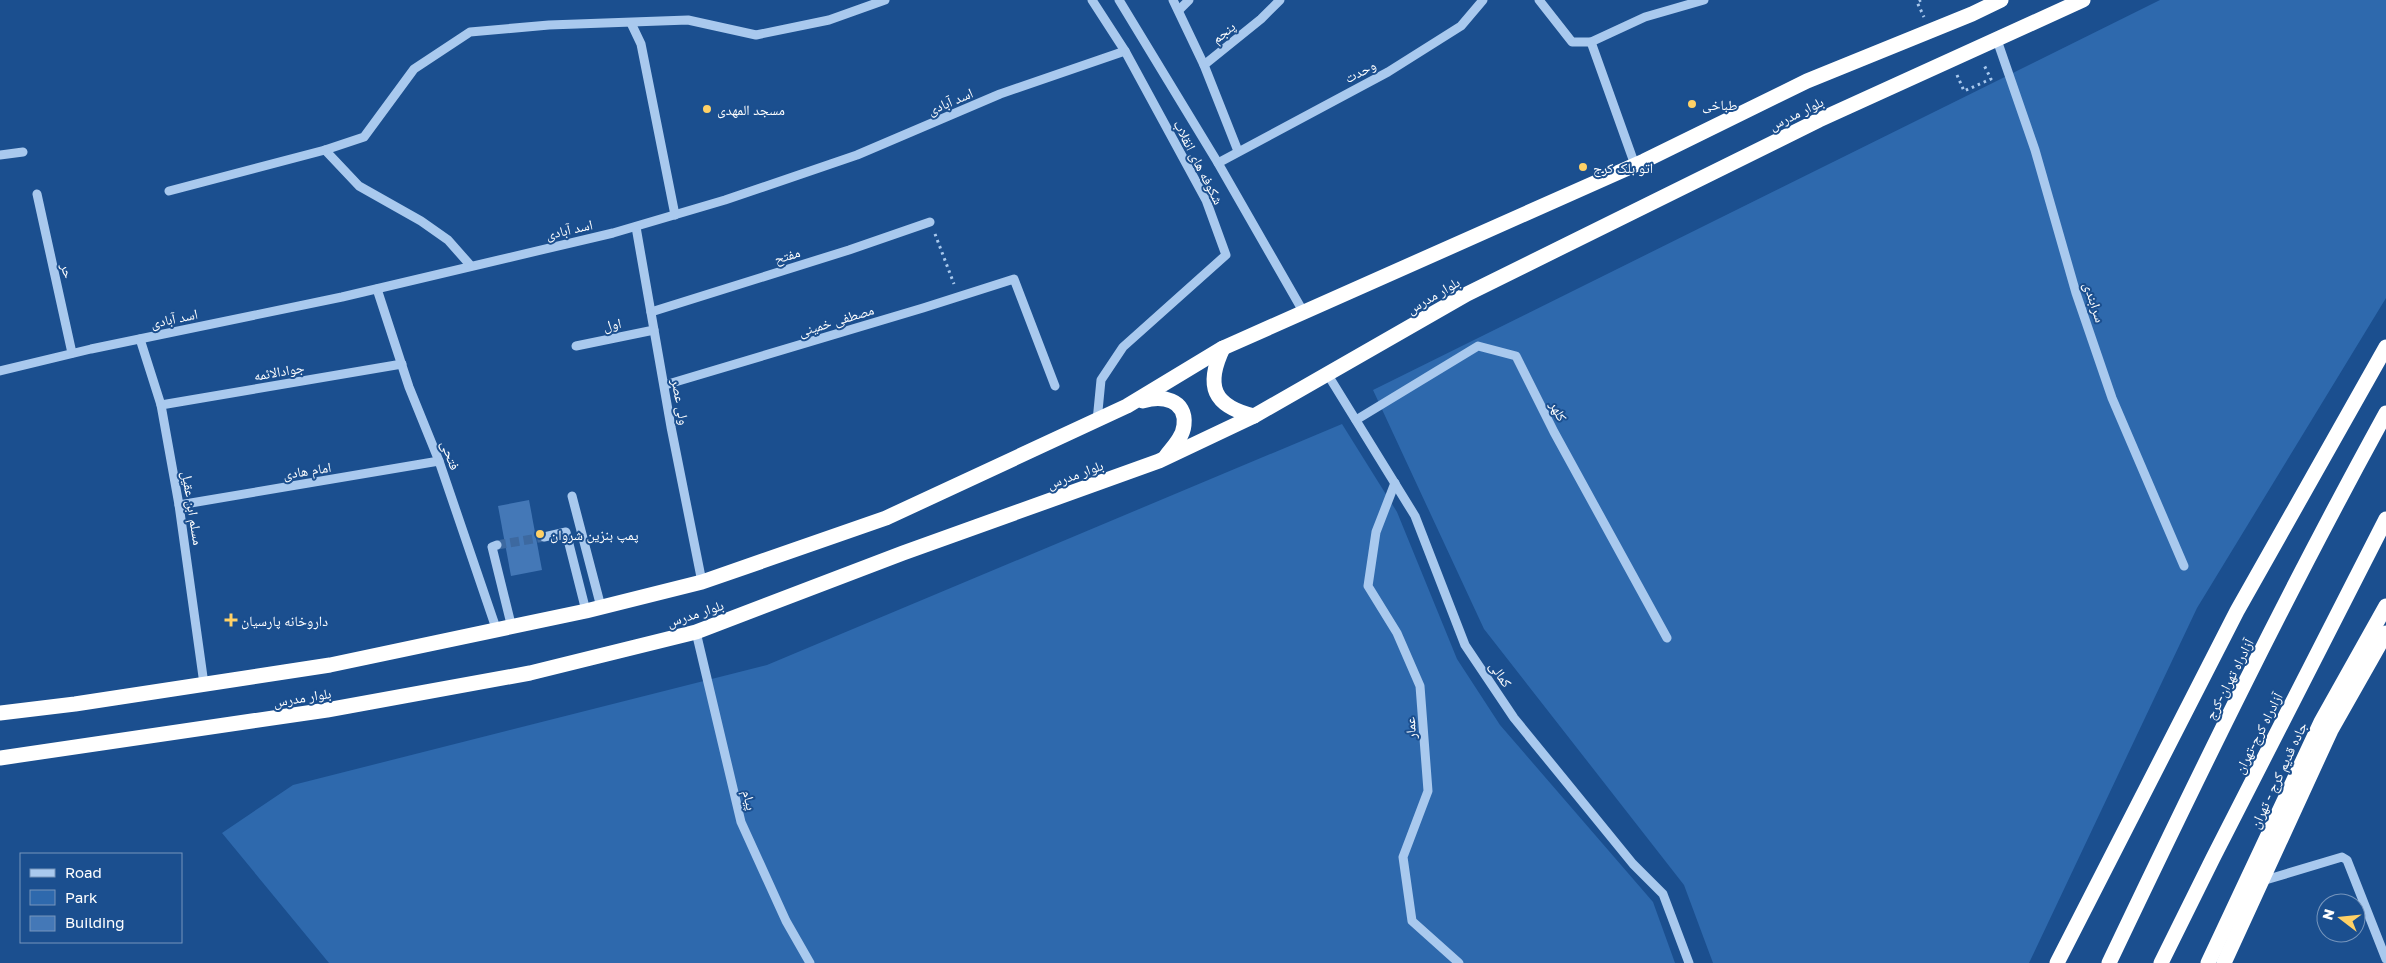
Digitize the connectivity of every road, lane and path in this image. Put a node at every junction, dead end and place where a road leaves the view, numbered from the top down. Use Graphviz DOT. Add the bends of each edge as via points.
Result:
graph roads {
  1 [pos="885,0"];
  2 [pos="1092,0"];
  3 [pos="1119,0"];
  4 [pos="1173,0"];
  5 [pos="1189,0"];
  6 [pos="1280,0"];
  7 [pos="1483,0"];
  8 [pos="1539,0"];
  9 [pos="1704,0"];
  10 [pos="1921,0"];
  11 [pos="1995,0"];
  12 [pos="2001,0"];
  13 [pos="2083,0"];
  14 [pos="1917,2"];
  15 [pos="1179,10"];
  16 [pos="1972,14"];
  17 [pos="631,23"];
  18 [pos="1997,40"];
  19 [pos="1591,42"];
  20 [pos="1125,51"];
  21 [pos="1204,65"];
  22 [pos="1991,79"];
  23 [pos="1964,91"];
  24 [pos="325,150"];
  25 [pos="1238,151"];
  26 [pos="23,152"];
  27 [pos="0,155"];
  28 [pos="1218,163"];
  29 [pos="1636,165"];
  30 [pos="169,191"];
  31 [pos="37,194"];
  32 [pos="675,215"];
  33 [pos="930,222"];
  34 [pos="636,226"];
  35 [pos="471,266"];
  36 [pos="377,289"];
  37 [pos="959,296"];
  38 [pos="651,312"];
  39 [pos="1304,313"];
  40 [pos="654,330"];
  41 [pos="140,339"];
  42 [pos="576,346"];
  43 [pos="2386,347"];
  44 [pos="1224,348"];
  45 [pos="72,353"];
  46 [pos="402,364"];
  47 [pos="0,371"];
  48 [pos="1328,375"];
  49 [pos="665,385"];
  50 [pos="1055,386"];
  51 [pos="161,405"];
  52 [pos="1127,406"];
  53 [pos="2386,413"];
  54 [pos="1254,416"];
  55 [pos="1356,420"];
  56 [pos="1097,421"];
  57 [pos="1164,459"];
  58 [pos="439,462"];
  59 [pos="1395,483"];
  60 [pos="572,496"];
  61 [pos="179,505"];
  62 [pos="2386,519"];
  63 [pos="544,537"];
  64 [pos="497,546"];
  65 [pos="2184,566"];
  66 [pos="702,582"];
  67 [pos="2386,606"];
  68 [pos="601,607"];
  69 [pos="586,612"];
  70 [pos="512,628"];
  71 [pos="497,631"];
  72 [pos="696,632"];
  73 [pos="2386,633"];
  74 [pos="1667,638"];
  75 [pos="204,684"];
  76 [pos="0,713"];
  77 [pos="0,758"];
  78 [pos="2261,881"];
  79 [pos="2386,959"];
  80 [pos="810,963"];
  81 [pos="1459,963"];
  82 [pos="1689,963"];
  83 [pos="2057,963"];
  84 [pos="2108,963"];
  85 [pos="2161,963"];
  86 [pos="2208,963"];
  87 [pos="2224,963"];
  1 -- 17 [label="street" via="829,20 756,35 688,20"];
  2 -- 20 [label="street, شکوفه های انقلاب"];
  3 -- 28 [label="street, شکوفه های انقلاب"];
  4 -- 15 [label="street"];
  5 -- 15 [label="street"];
  6 -- 21 [label="street, پنجم"];
  7 -- 25 [label="street, وحدت" via="1461,26 1388,72"];
  8 -- 19 [label="street" via="1572,42"];
  9 -- 19 [label="street" via="1645,18"];
  10 -- 14 [label="path"];
  11 -- 16 [label="highway"];
  12 -- 16 [label="highway"];
  13 -- 18 [label="highway, بلوار مدرس"];
  15 -- 21 [label="street"];
  16 -- 29 [label="highway, بلوار مدرس" via="1807,82"];
  17 -- 24 [label="street" via="549,25 470,32 414,69 364,137"];
  17 -- 32 [label="street" via="641,44"];
  18 -- 48 [label="highway, بلوار مدرس" via="1819,120 1467,294"];
  18 -- 65 [label="street, سرابندی" via="2035,150 2076,292 2112,398"];
  19 -- 29 [label="street"];
  20 -- 32 [label="street, اسد آبادی" via="1000,94 857,155"];
  20 -- 56 [label="street, شکوفه های انقلاب" via="1206,200 1226,255 1123,347 1101,380"];
  21 -- 25 [label="street"];
  22 -- 23 [label="path"];
  24 -- 30 [label="street"];
  24 -- 35 [label="street" via="359,186 448,240"];
  25 -- 28 [label="street, شکوفه های انقلاب"];
  26 -- 27 [label="street"];
  28 -- 39 [label="street, شکوفه های انقلاب"];
  29 -- 39 [label="highway, بلوار مدرس"];
  31 -- 45 [label="street, حر"];
  32 -- 34 [label="street, اسد آبادی"];
  33 -- 37 [label="path"];
  33 -- 38 [label="street, مفتح"];
  34 -- 35 [label="street, اسد آبادی"];
  34 -- 38 [label="street, ولی عصر"];
  35 -- 36 [label="street, اسد آبادی"];
  36 -- 41 [label="street, اسد آبادی"];
  36 -- 46 [label="street, فتحی"];
  37 -- 49 [label="street, مصطفی خمینی"];
  37 -- 50 [label="street, مصطفی خمینی" via="1014,279"];
  38 -- 40 [label="street, ولی عصر"];
  39 -- 44 [label="highway, بلوار مدرس"];
  40 -- 42 [label="street, اول"];
  40 -- 49 [label="street, ولی عصر"];
  41 -- 45 [label="street, اسد آبادی"];
  41 -- 51 [label="street, مسلم ابن عقیل"];
  43 -- 83 [label="highway" via="2237,611"];
  44 -- 52 [label="highway, بلوار مدرس"];
  44 -- 54 [label="highway" via="1215,365 1214,388 1224,405"];
  45 -- 47 [label="street, اسد آبادی"];
  46 -- 51 [label="street, جوادالائمه"];
  46 -- 58 [label="street, فتحی"];
  48 -- 54 [label="highway, بلوار مدرس"];
  48 -- 55 [label="street, کمالی"];
  49 -- 66 [label="street, ولی عصر"];
  51 -- 61 [label="street, مسلم ابن عقیل"];
  52 -- 56 [label="highway, بلوار مدرس"];
  52 -- 57 [label="highway" via="1156,397 1169,398 1181,411 1184,425 1178,441"];
  53 -- 84 [label="highway, آزادراه تهران-کرج" via="2202,769"];
  54 -- 57 [label="highway, بلوار مدرس"];
  55 -- 59 [label="street, کمالی"];
  55 -- 74 [label="street, کلهر" via="1478,346 1516,356"];
  56 -- 66 [label="highway, بلوار مدرس" via="886,518"];
  57 -- 72 [label="highway, بلوار مدرس"];
  58 -- 61 [label="street, امام هادی"];
  58 -- 71 [label="street, فتحی"];
  59 -- 81 [label="street, عمار" via="1376,532 1368,586 1397,633 1420,686 1428,791 1403,857 1412,921"];
  59 -- 82 [label="street, کمالی" via="1415,516 1465,646 1514,718 1633,864 1664,894"];
  60 -- 68 [label="street"];
  61 -- 75 [label="street, مسلم ابن عقیل"];
  62 -- 85 [label="highway, آزادراه کرج-تهران"];
  63 -- 69 [label="street" via="566,532"];
  64 -- 70 [label="street" via="492,546"];
  66 -- 68 [label="highway, بلوار مدرس"];
  67 -- 86 [label="highway, جاده قدیم کرج - تهران" via="2321,722"];
  68 -- 69 [label="highway, بلوار مدرس"];
  69 -- 70 [label="highway, بلوار مدرس"];
  70 -- 71 [label="highway, بلوار مدرس"];
  71 -- 75 [label="highway, بلوار مدرس" via="330,665"];
  72 -- 77 [label="highway, بلوار مدرس" via="520,675 327,710"];
  72 -- 80 [label="street, پیام" via="741,822 786,921"];
  73 -- 78 [label="highway, جاده قدیم کرج - تهران" via="2331,730"];
  75 -- 76 [label="highway, بلوار مدرس"];
  78 -- 79 [label="street" via="2342,857 2347,860"];
  78 -- 87 [label="highway, جاده قدیم کرج - تهران"];
}
